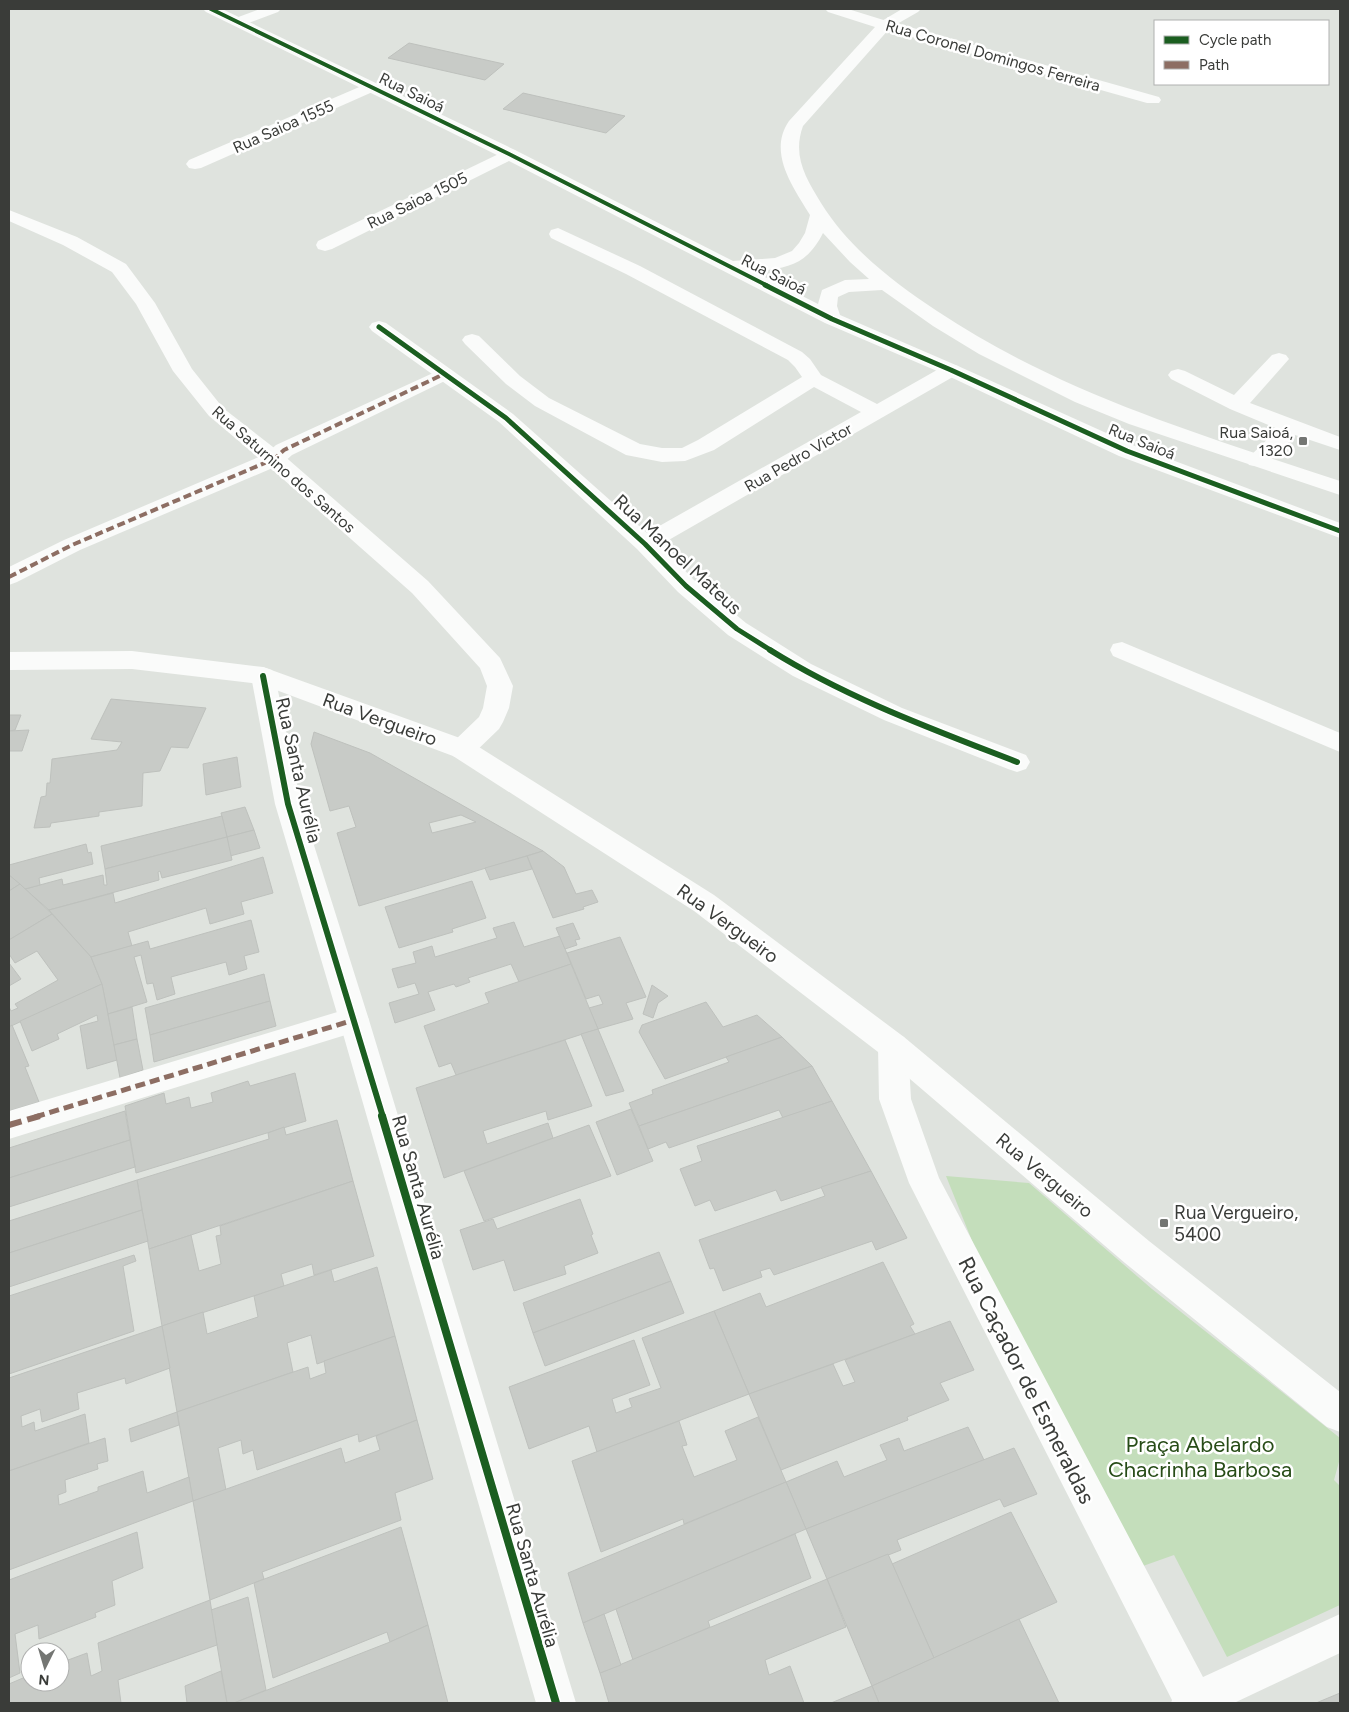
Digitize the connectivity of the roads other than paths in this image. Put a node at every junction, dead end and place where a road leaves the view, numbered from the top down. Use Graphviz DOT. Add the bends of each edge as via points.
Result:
graph roads {
  1 [pos="210,9"];
  2 [pos="273,9"];
  3 [pos="833,9"];
  4 [pos="913,9"];
  5 [pos="238,22"];
  6 [pos="886,25"];
  7 [pos="371,87"];
  8 [pos="1153,100"];
  9 [pos="510,154"];
  10 [pos="195,164"];
  11 [pos="9,215"];
  12 [pos="820,215"];
  13 [pos="558,234"];
  14 [pos="325,245"];
  15 [pos="730,267"];
  16 [pos="884,284"];
  17 [pos="832,319"];
  18 [pos="379,327"];
  19 [pos="472,340"];
  20 [pos="1279,359"];
  21 [pos="951,370"];
  22 [pos="444,374"];
  23 [pos="1178,375"];
  24 [pos="813,378"];
  25 [pos="1237,405"];
  26 [pos="877,412"];
  27 [pos="1292,427"];
  28 [pos="1340,444"];
  29 [pos="274,459"];
  30 [pos="1257,460"];
  31 [pos="1340,488"];
  32 [pos="1340,531"];
  33 [pos="645,544"];
  34 [pos="9,577"];
  35 [pos="1122,650"];
  36 [pos="9,661"];
  37 [pos="263,676"];
  38 [pos="1340,743"];
  39 [pos="462,749"];
  40 [pos="1017,762"];
  41 [pos="354,1020"];
  42 [pos="893,1046"];
  43 [pos="9,1126"];
  44 [pos="1340,1414"];
  45 [pos="1340,1633"];
  46 [pos="556,1703"];
  47 [pos="1193,1703"];
  1 -- 5 [label="street, Rua Saioá"];
  2 -- 5 [label="street"];
  3 -- 6 [label="street, Rua Coronel Domingos Ferreira"];
  4 -- 6 [label="street"];
  5 -- 7 [label="street, Rua Saioá"];
  6 -- 8 [label="street, Rua Coronel Domingos Ferreira"];
  6 -- 12 [label="street" via="790,135 790,164"];
  7 -- 9 [label="street, Rua Saioá"];
  7 -- 10 [label="street, Rua Saioa 1555"];
  9 -- 14 [label="street, Rua Saioa 1505"];
  9 -- 15 [label="street, Rua Saioá"];
  11 -- 29 [label="street, Rua Saturnino dos Santos" via="70,241 119,268 144,303 182,371 216,412"];
  12 -- 15 [label="street" via="816,233 807,248 790,260"];
  12 -- 16 [label="street" via="856,258"];
  13 -- 24 [label="street" via="795,356"];
  15 -- 17 [label="street, Rua Saioá"];
  16 -- 17 [label="street" via="845,286 829,294 827,306"];
  16 -- 30 [label="street" via="955,333 1022,370 1109,409"];
  17 -- 21 [label="street, Rua Saioá"];
  18 -- 22 [label="street, Rua Manoel Mateus"];
  19 -- 24 [label="street" via="513,380 542,402 634,450 662,455 685,454 706,445"];
  20 -- 25 [label="street"];
  21 -- 26 [label="street, Rua Pedro Victor"];
  21 -- 32 [label="street, Rua Saioá" via="1127,451"];
  22 -- 29 [label="street" via="284,450"];
  22 -- 33 [label="street, Rua Manoel Mateus" via="506,418"];
  23 -- 25 [label="street"];
  24 -- 26 [label="street"];
  25 -- 27 [label="street"];
  26 -- 33 [label="street, Rua Pedro Victor"];
  27 -- 28 [label="street"];
  27 -- 30 [label="street"];
  29 -- 34 [label="street" via="72,546"];
  29 -- 39 [label="street, Rua Saturnino dos Santos" via="420,587 491,664 500,686 496,708 490,722"];
  30 -- 31 [label="street"];
  33 -- 40 [label="street, Rua Manoel Mateus" via="686,586 737,628 802,670 893,714"];
  35 -- 38 [label="street"];
  36 -- 37 [label="street, Rua Vergueiro" via="132,660"];
  37 -- 39 [label="street, Rua Vergueiro"];
  37 -- 41 [label="street, Rua Santa Aurélia" via="288,804"];
  39 -- 42 [label="street, Rua Vergueiro" via="704,903"];
  41 -- 43 [label="street"];
  41 -- 46 [label="street, Rua Santa Aurélia"];
  42 -- 44 [label="street, Rua Vergueiro" via="1137,1252"];
  42 -- 47 [label="street, Rua Caçador de Esmeraldas" via="895,1100 925,1183"];
  45 -- 47 [label="street"];
}
